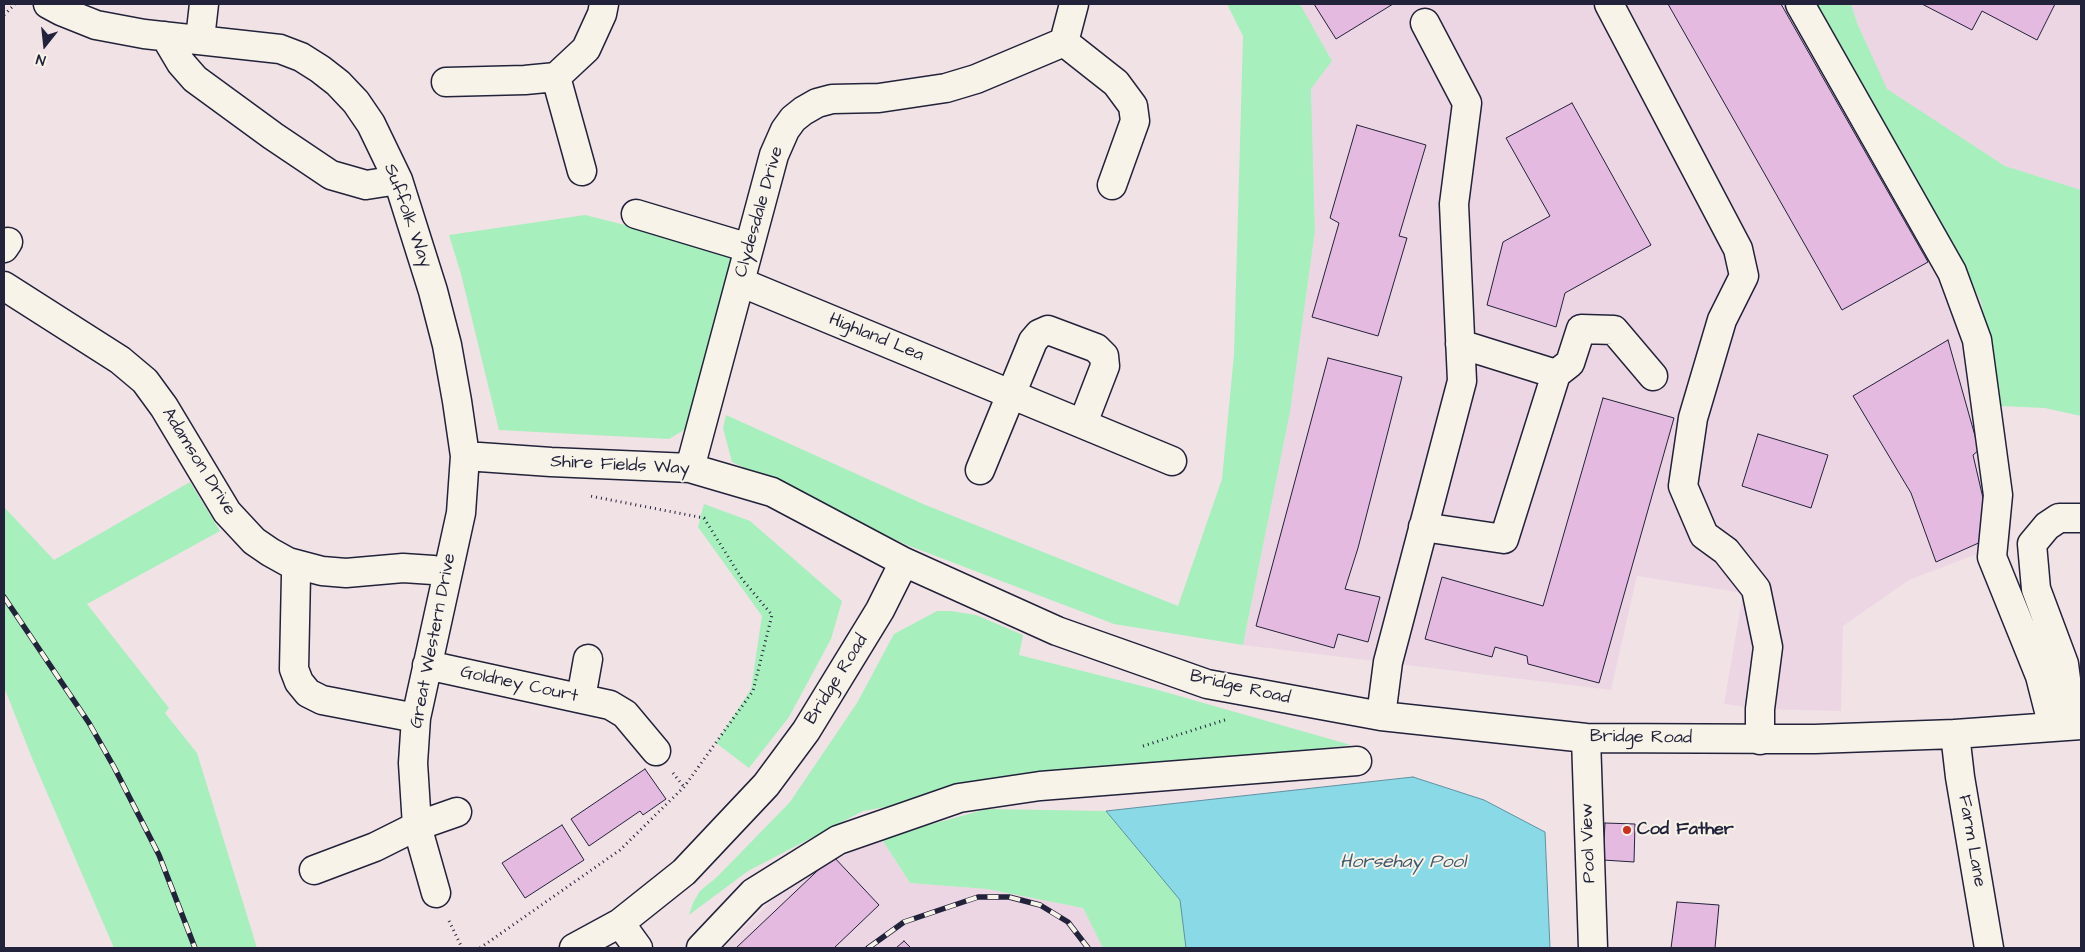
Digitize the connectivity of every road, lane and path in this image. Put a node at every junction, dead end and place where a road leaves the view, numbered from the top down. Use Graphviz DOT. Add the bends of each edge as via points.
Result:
graph roads {
  1 [pos="15,4"];
  2 [pos="48,4"];
  3 [pos="204,4"];
  4 [pos="604,4"];
  5 [pos="1074,4"];
  6 [pos="1609,4"];
  7 [pos="1800,4"];
  8 [pos="4,15"];
  9 [pos="1425,22"];
  10 [pos="165,36"];
  11 [pos="200,39"];
  12 [pos="1064,42"];
  13 [pos="556,77"];
  14 [pos="446,82"];
  15 [pos="582,171"];
  16 [pos="398,180"];
  17 [pos="1112,185"];
  18 [pos="636,214"];
  19 [pos="749,248"];
  20 [pos="740,282"];
  21 [pos="4,286"];
  22 [pos="1460,344"];
  23 [pos="1556,374"];
  24 [pos="1653,376"];
  25 [pos="1012,394"];
  26 [pos="1083,423"];
  27 [pos="465,456"];
  28 [pos="1172,461"];
  29 [pos="690,468"];
  30 [pos="980,470"];
  31 [pos="580,494"];
  32 [pos="2081,518"];
  33 [pos="1423,528"];
  34 [pos="904,562"];
  35 [pos="298,565"];
  36 [pos="446,574"];
  37 [pos="588,659"];
  38 [pos="427,665"];
  39 [pos="1258,693"];
  40 [pos="581,698"];
  41 [pos="1381,716"];
  42 [pos="416,718"];
  43 [pos="2069,726"];
  44 [pos="1955,734"];
  45 [pos="1586,738"];
  46 [pos="1760,740"];
  47 [pos="1134,748"];
  48 [pos="656,751"];
  49 [pos="1357,762"];
  50 [pos="457,812"];
  51 [pos="417,826"];
  52 [pos="314,870"];
  53 [pos="436,893"];
  54 [pos="620,923"];
  55 [pos="480,948"];
  56 [pos="574,948"];
  57 [pos="638,948"];
  58 [pos="701,948"];
  59 [pos="1592,948"];
  60 [pos="1989,948"];
  1 -- 8 [label="path"];
  2 -- 10 [label="street, Suffolk Way" via="96,25"];
  3 -- 11 [label="street"];
  4 -- 13 [label="street" via="586,49"];
  5 -- 12 [label="street"];
  6 -- 46 [label="street" via="1738,249 1744,276 1722,320 1693,418 1683,486 1704,535 1726,551 1756,589 1768,647 1760,709"];
  7 -- 43 [label="street" via="1952,272 1977,340 1998,495 1992,557 2040,676"];
  9 -- 22 [label="street" via="1467,103 1454,204"];
  10 -- 11 [label="street, Suffolk Way"];
  10 -- 16 [label="street" via="181,63 195,78 331,175 366,185"];
  11 -- 16 [label="street, Suffolk Way" via="280,49 320,69 356,102 371,124"];
  12 -- 17 [label="street" via="1116,83 1133,106 1135,121"];
  12 -- 19 [label="street, Clydesdale Drive" via="976,79 946,88 879,98 832,99 803,110 779,141"];
  13 -- 14 [label="street"];
  13 -- 15 [label="street"];
  16 -- 27 [label="street, Suffolk Way" via="447,345"];
  18 -- 19 [label="street"];
  19 -- 20 [label="street, Clydesdale Drive"];
  20 -- 25 [label="street, Highland Lea"];
  20 -- 29 [label="street, Clydesdale Drive"];
  21 -- 35 [label="street, Adamson Drive" via="120,360 145,381 239,527 270,552"];
  22 -- 23 [label="street"];
  22 -- 33 [label="street" via="1462,381"];
  23 -- 24 [label="street" via="1570,363 1581,329 1614,330"];
  23 -- 33 [label="street" via="1504,539"];
  25 -- 26 [label="street, Highland Lea"];
  25 -- 26 [label="street" via="1033,341 1039,334 1048,330 1096,348 1104,356 1105,366"];
  25 -- 30 [label="street"];
  26 -- 28 [label="street, Highland Lea"];
  27 -- 29 [label="street, Shire Fields Way"];
  27 -- 36 [label="street, Great Western Drive" via="460,513"];
  29 -- 34 [label="street, Shire Fields Way" via="772,492"];
  31 -- 55 [label="path" via="704,518 742,579 772,615 753,691 684,787 620,850"];
  32 -- 43 [label="street" via="2059,518 2047,526 2032,544 2036,589 2064,664"];
  33 -- 41 [label="street" via="1388,662"];
  34 -- 39 [label="street, Bridge Road" via="1057,631 1207,684"];
  34 -- 54 [label="street, Bridge Road" via="880,610 806,731 766,785 684,872"];
  35 -- 36 [label="street, Adamson Drive" via="322,572 403,568"];
  35 -- 42 [label="street" via="294,669 299,682 308,693 322,700"];
  36 -- 38 [label="street, Great Western Drive"];
  37 -- 40 [label="street"];
  38 -- 40 [label="street, Goldney Court"];
  38 -- 42 [label="street, Great Western Drive"];
  39 -- 41 [label="street, Bridge Road"];
  39 -- 47 [label="path" via="1227,720"];
  40 -- 48 [label="street, Goldney Court" via="610,705 625,714"];
  41 -- 45 [label="street, Bridge Road"];
  42 -- 51 [label="street, Great Western Drive" via="413,763"];
  43 -- 44 [label="street, Bridge Road"];
  44 -- 46 [label="street, Bridge Road"];
  44 -- 60 [label="street, Farm Lane"];
  45 -- 46 [label="street, Bridge Road"];
  45 -- 59 [label="street, Pool View"];
  49 -- 58 [label="street" via="1040,786 959,798 838,840 753,893"];
  50 -- 51 [label="street"];
  51 -- 52 [label="street"];
  51 -- 53 [label="street, Great Western Drive"];
  54 -- 56 [label="street, Bridge Road"];
  54 -- 57 [label="street"];
}
